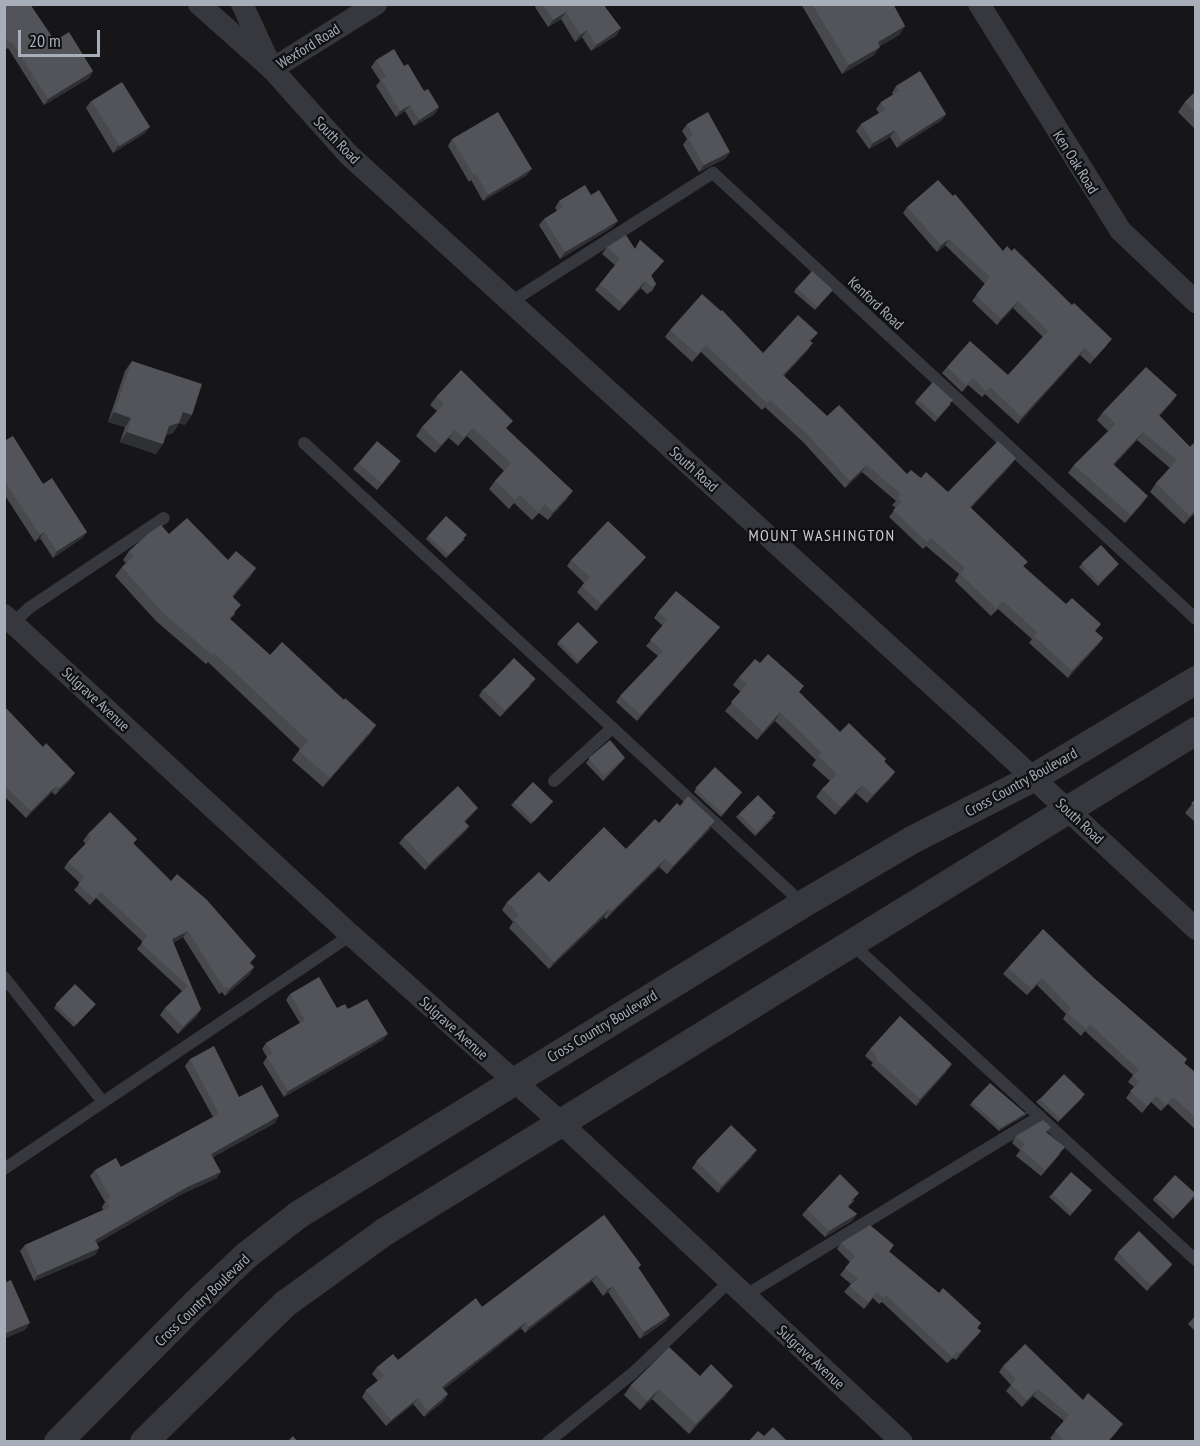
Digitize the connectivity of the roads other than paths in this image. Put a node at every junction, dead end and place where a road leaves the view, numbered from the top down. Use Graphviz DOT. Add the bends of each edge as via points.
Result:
graph roads {
  1 [pos="199,4"];
  2 [pos="242,4"];
  3 [pos="376,4"];
  4 [pos="979,4"];
  5 [pos="272,69"];
  6 [pos="511,302"];
  7 [pos="1196,302"];
  8 [pos="304,443"];
  9 [pos="164,518"];
  10 [pos="9,619"];
  11 [pos="1196,619"];
  12 [pos="1196,680"];
  13 [pos="612,728"];
  14 [pos="1196,731"];
  15 [pos="1033,778"];
  16 [pos="554,781"];
  17 [pos="1067,810"];
  18 [pos="803,904"];
  19 [pos="1196,929"];
  20 [pos="351,935"];
  21 [pos="852,943"];
  22 [pos="4,976"];
  23 [pos="512,1081"];
  24 [pos="103,1102"];
  25 [pos="1040,1116"];
  26 [pos="560,1122"];
  27 [pos="4,1169"];
  28 [pos="1196,1260"];
  29 [pos="738,1288"];
  30 [pos="549,1441"];
  31 [pos="58,1442"];
  32 [pos="144,1442"];
  33 [pos="902,1442"];
  1 -- 5 [label="street, South Road"];
  2 -- 5 [label="street"];
  3 -- 5 [label="street, Wexford Road"];
  4 -- 7 [label="street, Ken Oak Road" via="1120,230"];
  5 -- 6 [label="street, South Road" via="349,155"];
  6 -- 11 [label="lane, Kenford Road" via="713,173"];
  6 -- 15 [label="street, South Road"];
  8 -- 13 [label="lane"];
  9 -- 10 [label="lane"];
  10 -- 20 [label="street, Sulgrave Avenue"];
  12 -- 15 [label="street, Cross Country Boulevard"];
  13 -- 16 [label="lane"];
  13 -- 18 [label="lane"];
  14 -- 17 [label="street"];
  15 -- 17 [label="street, South Road"];
  15 -- 18 [label="street, Cross Country Boulevard" via="912,840"];
  17 -- 19 [label="street, South Road"];
  17 -- 21 [label="street"];
  18 -- 23 [label="street, Cross Country Boulevard"];
  20 -- 23 [label="street, Sulgrave Avenue"];
  20 -- 24 [label="lane"];
  21 -- 25 [label="lane"];
  21 -- 26 [label="street"];
  22 -- 24 [label="lane"];
  23 -- 26 [label="street, Sulgrave Avenue"];
  23 -- 31 [label="street, Cross Country Boulevard" via="298,1215 222,1279"];
  24 -- 27 [label="lane"];
  25 -- 28 [label="lane"];
  25 -- 29 [label="lane"];
  26 -- 29 [label="street, Sulgrave Avenue"];
  26 -- 32 [label="street" via="386,1231 285,1304"];
  29 -- 30 [label="lane"];
  29 -- 33 [label="street, Sulgrave Avenue"];
}
